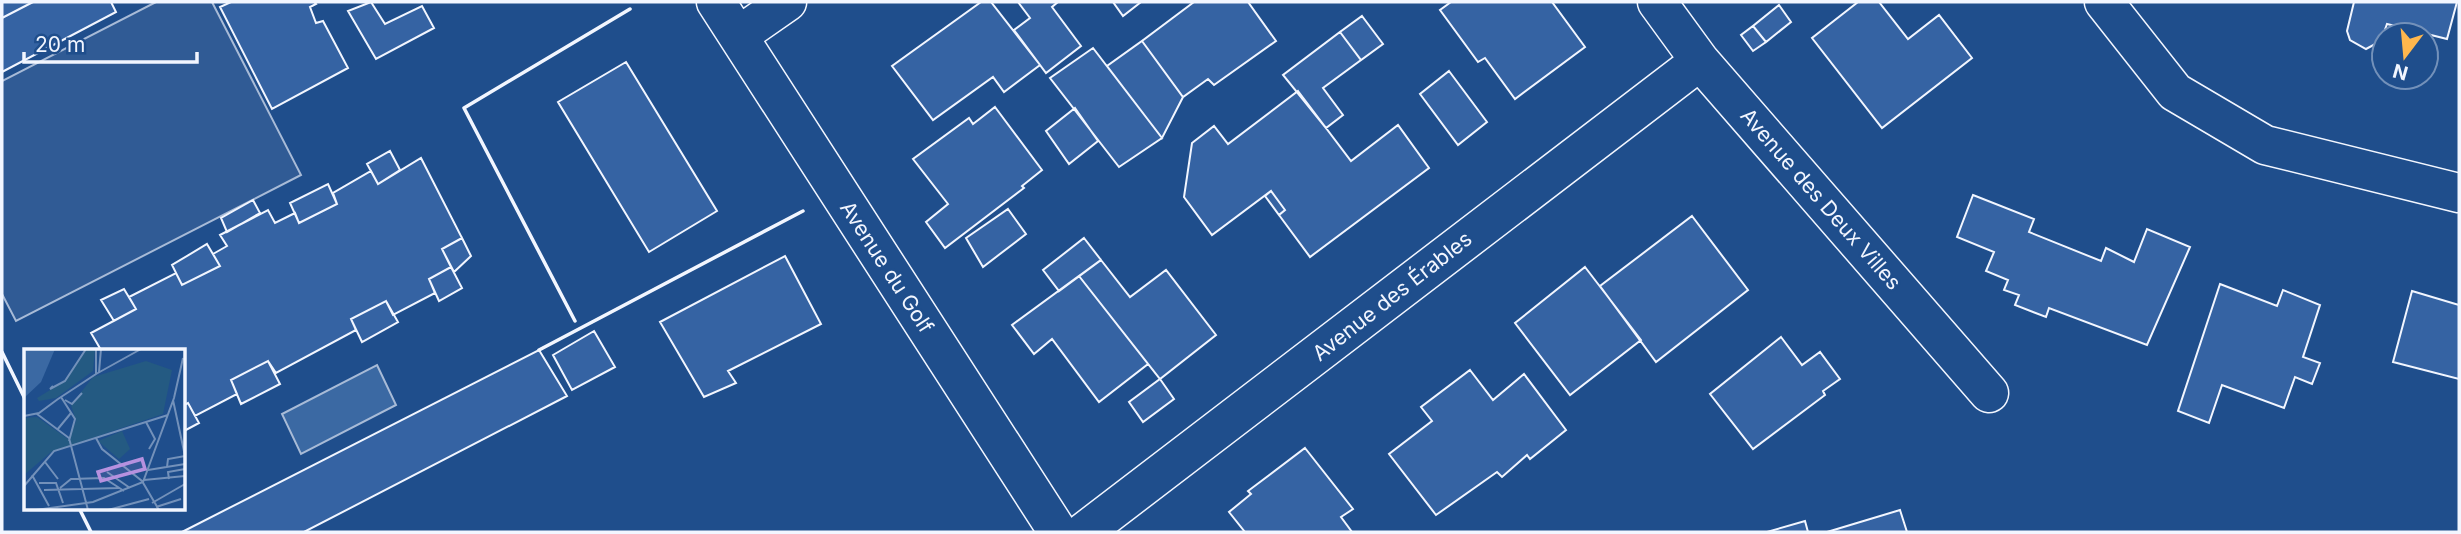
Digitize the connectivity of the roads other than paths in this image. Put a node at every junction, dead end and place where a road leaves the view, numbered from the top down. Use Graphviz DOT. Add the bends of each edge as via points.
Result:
graph roads {
  1 [pos="716,2"];
  2 [pos="786,2"];
  3 [pos="1657,2"];
  4 [pos="2104,2"];
  5 [pos="738,36"];
  6 [pos="1700,61"];
  7 [pos="2459,193"];
  8 [pos="1989,393"];
  9 [pos="1058,532"];
  10 [pos="1084,532"];
  1 -- 5 [label="street, Avenue du Golf"];
  2 -- 5 [label="street"];
  3 -- 6 [label="street, Avenue des Deux Villes"];
  4 -- 7 [label="street" via="2175,92 2265,145"];
  5 -- 9 [label="street, Avenue du Golf"];
  6 -- 8 [label="street, Avenue des Deux Villes"];
  6 -- 10 [label="street, Avenue des Érables"];
}
